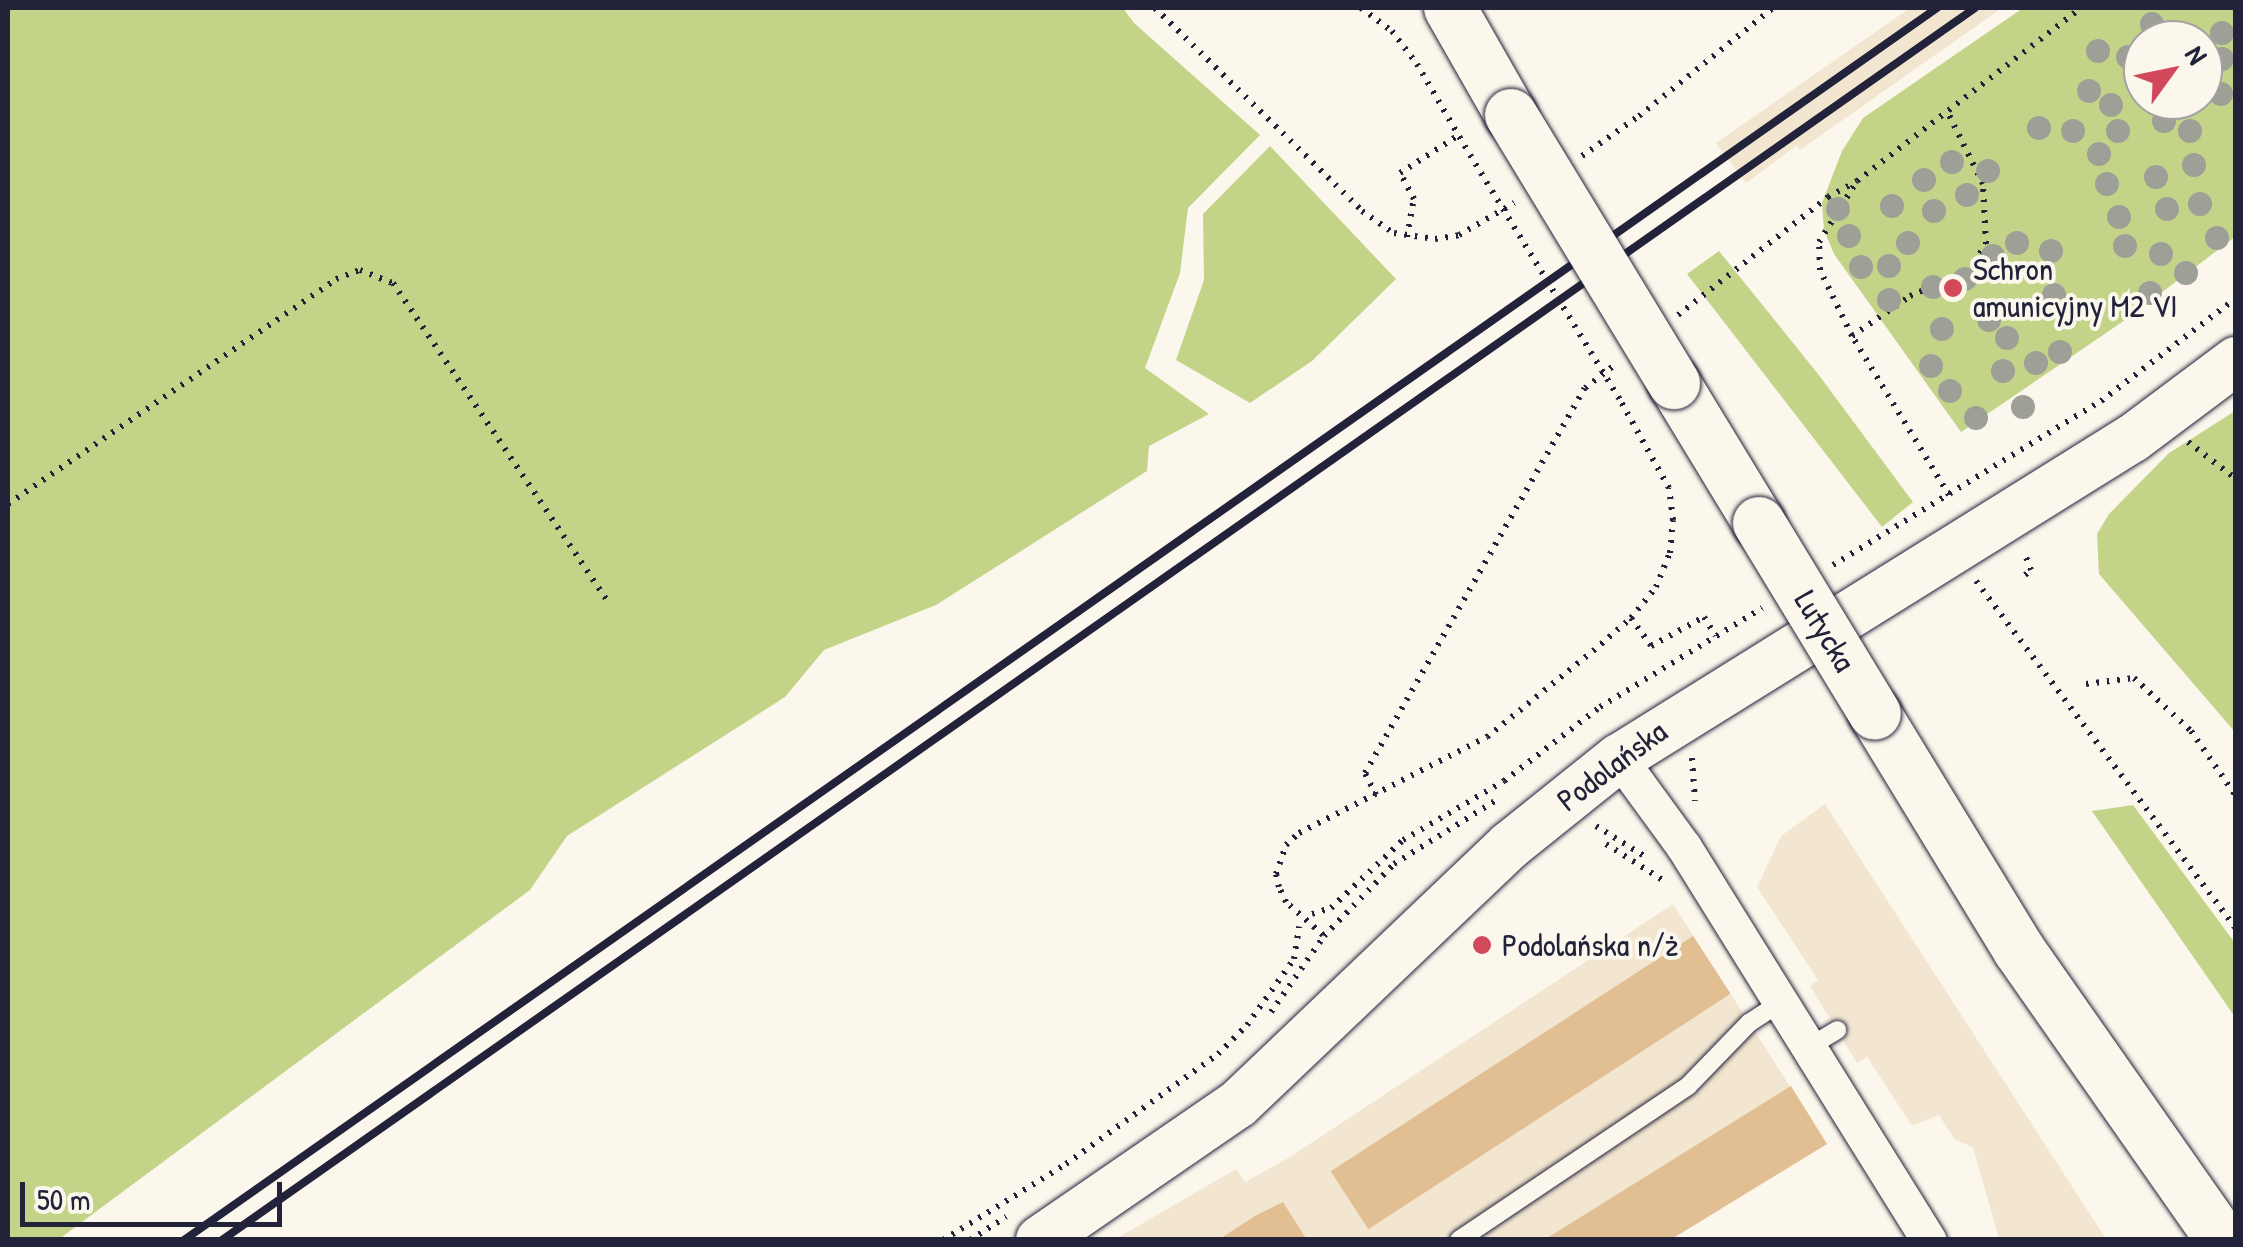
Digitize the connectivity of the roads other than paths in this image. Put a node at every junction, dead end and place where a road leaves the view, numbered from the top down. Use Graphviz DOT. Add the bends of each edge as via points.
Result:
graph roads {
  1 [pos="1450,8"];
  2 [pos="2236,361"];
  3 [pos="1620,758"];
  4 [pos="1781,1002"];
  5 [pos="1040,1240"];
  6 [pos="1459,1240"];
  7 [pos="1930,1240"];
  8 [pos="2222,1240"];
  1 -- 8 [label="main road, Lutycka, bridge" via="2020,950"];
  2 -- 3 [label="street, Podolańska" via="2133,438"];
  3 -- 4 [label="street"];
  3 -- 5 [label="street, Podolańska" via="1510,846 1251,1093"];
  4 -- 6 [label="lane" via="1749,1023 1688,1086"];
  4 -- 7 [label="street" via="1823,1038"];
}
